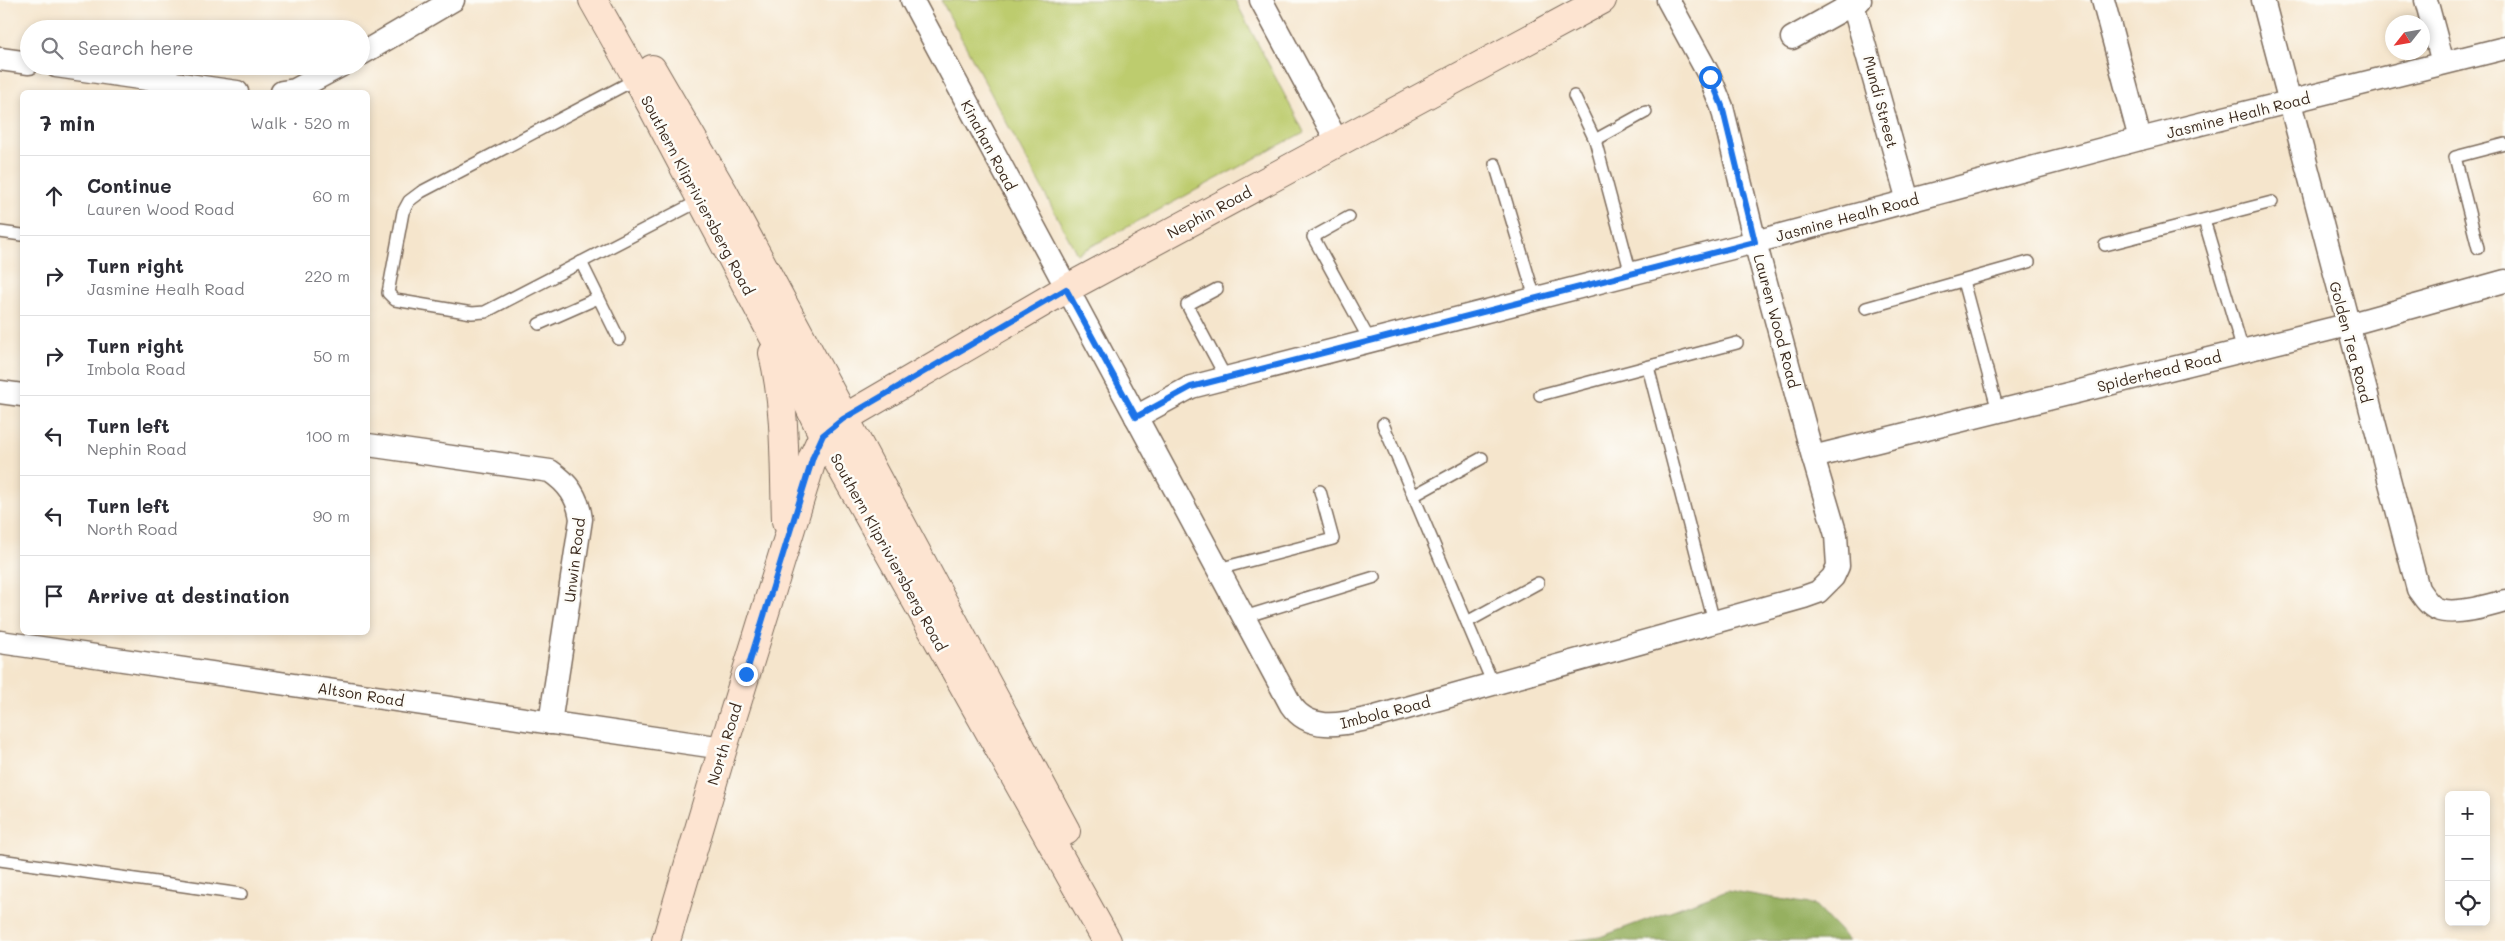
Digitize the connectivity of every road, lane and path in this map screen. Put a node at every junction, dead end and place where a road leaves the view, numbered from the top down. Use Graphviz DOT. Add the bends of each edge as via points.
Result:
graph roads {
  1 [pos="453,0"];
  2 [pos="593,0"];
  3 [pos="615,0"];
  4 [pos="912,0"];
  5 [pos="1261,0"];
  6 [pos="1602,0"];
  7 [pos="1668,0"];
  8 [pos="2104,0"];
  9 [pos="2263,0"];
  10 [pos="2426,0"];
  11 [pos="1857,2"];
  12 [pos="1792,38"];
  13 [pos="2505,48"];
  14 [pos="370,49"];
  15 [pos="0,59"];
  16 [pos="20,62"];
  17 [pos="2443,63"];
  18 [pos="645,74"];
  19 [pos="119,75"];
  20 [pos="323,75"];
  21 [pos="223,90"];
  22 [pos="295,90"];
  23 [pos="1574,96"];
  24 [pos="2288,102"];
  25 [pos="1646,112"];
  26 [pos="2140,139"];
  27 [pos="1595,140"];
  28 [pos="1338,143"];
  29 [pos="2505,144"];
  30 [pos="1495,164"];
  31 [pos="701,200"];
  32 [pos="1908,201"];
  33 [pos="2272,202"];
  34 [pos="1349,217"];
  35 [pos="2204,220"];
  36 [pos="0,232"];
  37 [pos="20,235"];
  38 [pos="1755,242"];
  39 [pos="2105,245"];
  40 [pos="2478,248"];
  41 [pos="580,262"];
  42 [pos="2029,262"];
  43 [pos="1631,274"];
  44 [pos="1963,280"];
  45 [pos="2505,281"];
  46 [pos="1066,289"];
  47 [pos="1217,289"];
  48 [pos="598,298"];
  49 [pos="1535,298"];
  50 [pos="1866,308"];
  51 [pos="761,314"];
  52 [pos="540,324"];
  53 [pos="2346,325"];
  54 [pos="619,339"];
  55 [pos="1370,341"];
  56 [pos="1737,343"];
  57 [pos="2243,351"];
  58 [pos="1648,367"];
  59 [pos="1226,378"];
  60 [pos="0,392"];
  61 [pos="20,395"];
  62 [pos="1540,395"];
  63 [pos="1998,411"];
  64 [pos="1136,417"];
  65 [pos="1383,424"];
  66 [pos="833,427"];
  67 [pos="370,445"];
  68 [pos="1813,457"];
  69 [pos="1482,458"];
  70 [pos="1320,491"];
  71 [pos="1413,496"];
  72 [pos="1836,534"];
  73 [pos="787,538"];
  74 [pos="1218,569"];
  75 [pos="1375,577"];
  76 [pos="1538,583"];
  77 [pos="2505,601"];
  78 [pos="1244,617"];
  79 [pos="1467,622"];
  80 [pos="1714,622"];
  81 [pos="0,642"];
  82 [pos="1493,684"];
  83 [pos="987,707"];
  84 [pos="550,723"];
  85 [pos="723,748"];
  86 [pos="0,860"];
  87 [pos="241,894"];
  88 [pos="666,941"];
  89 [pos="1107,941"];
  90 [pos="1126,941"];
  1 -- 14 [label="street"];
  2 -- 18 [label="main road, Southern Klipriviersberg Road"];
  3 -- 18 [label="main road, Southern Klipriviersberg Road"];
  4 -- 46 [label="street, Kinahan Road"];
  5 -- 28 [label="street"];
  6 -- 28 [label="main road, Nephin Road"];
  7 -- 38 [label="street, Lauren Wood Road" via="1717,91"];
  8 -- 26 [label="street"];
  9 -- 24 [label="street, Golden Tea Road"];
  10 -- 17 [label="street"];
  11 -- 12 [label="street"];
  11 -- 32 [label="street, Mundi Street"];
  13 -- 17 [label="street, Jasmine Healh Road"];
  15 -- 16 [label="street"];
  17 -- 24 [label="street, Jasmine Healh Road"];
  18 -- 31 [label="main road, Southern Klipriviersberg Road"];
  18 -- 41 [label="lane" via="409,201 403,212 388,293 395,300 472,313 485,312"];
  18 -- 66 [label="main road, Southern Klipriviersberg Road" via="724,193"];
  19 -- 21 [label="street"];
  20 -- 22 [label="street"];
  23 -- 27 [label="lane"];
  24 -- 26 [label="street, Jasmine Healh Road"];
  24 -- 53 [label="street, Golden Tea Road"];
  25 -- 27 [label="lane"];
  26 -- 32 [label="street, Jasmine Healh Road"];
  27 -- 43 [label="lane"];
  28 -- 46 [label="main road, Nephin Road"];
  29 -- 40 [label="lane" via="2455,157"];
  30 -- 49 [label="lane"];
  31 -- 41 [label="lane"];
  31 -- 51 [label="main road, Southern Klipriviersberg Road"];
  32 -- 38 [label="street, Jasmine Healh Road"];
  33 -- 35 [label="lane"];
  34 -- 55 [label="lane" via="1314,236"];
  35 -- 39 [label="lane"];
  35 -- 57 [label="lane"];
  36 -- 37 [label="lane"];
  38 -- 43 [label="street, Jasmine Healh Road"];
  38 -- 68 [label="street, Lauren Wood Road"];
  41 -- 48 [label="lane"];
  42 -- 44 [label="lane"];
  43 -- 49 [label="street, Jasmine Healh Road"];
  44 -- 50 [label="lane"];
  44 -- 63 [label="lane"];
  45 -- 53 [label="street, Spiderhead Road"];
  46 -- 64 [label="street, Imbola Road"];
  46 -- 66 [label="main road, Nephin Road"];
  47 -- 59 [label="lane" via="1187,305"];
  48 -- 52 [label="lane"];
  48 -- 54 [label="lane"];
  49 -- 55 [label="street, Jasmine Healh Road"];
  51 -- 66 [label="main road, Southern Klipriviersberg Road" via="799,385"];
  51 -- 73 [label="main road" via="770,340 782,402"];
  53 -- 57 [label="street, Spiderhead Road"];
  53 -- 77 [label="street, Golden Tea Road" via="2418,589 2438,610 2476,609"];
  55 -- 59 [label="street, Jasmine Healh Road"];
  56 -- 58 [label="lane"];
  57 -- 63 [label="street, Spiderhead Road"];
  58 -- 62 [label="lane"];
  58 -- 80 [label="lane"];
  59 -- 64 [label="street, Jasmine Healh Road" via="1191,387"];
  60 -- 61 [label="street"];
  63 -- 68 [label="street, Spiderhead Road"];
  64 -- 74 [label="street, Imbola Road"];
  65 -- 71 [label="lane"];
  66 -- 73 [label="main road, North Road" via="813,457"];
  66 -- 83 [label="main road, Southern Klipriviersberg Road"];
  67 -- 84 [label="street, Unwin Road" via="550,471 572,491 582,519"];
  68 -- 72 [label="street, Lauren Wood Road"];
  69 -- 71 [label="lane"];
  70 -- 74 [label="lane" via="1333,539"];
  71 -- 79 [label="lane"];
  72 -- 80 [label="street, Imbola Road" via="1838,566 1833,577 1818,592"];
  73 -- 85 [label="main road, North Road"];
  74 -- 78 [label="street, Imbola Road"];
  75 -- 78 [label="lane"];
  76 -- 79 [label="lane"];
  78 -- 82 [label="street, Imbola Road" via="1291,705 1313,722 1336,726"];
  79 -- 82 [label="lane"];
  80 -- 82 [label="street, Imbola Road"];
  81 -- 84 [label="street, Altson Road"];
  83 -- 89 [label="main road, Southern Klipriviersberg Road"];
  83 -- 90 [label="main road, Southern Klipriviersberg Road"];
  84 -- 85 [label="street, Altson Road"];
  85 -- 88 [label="main road, North Road"];
  86 -- 87 [label="lane"];
}
